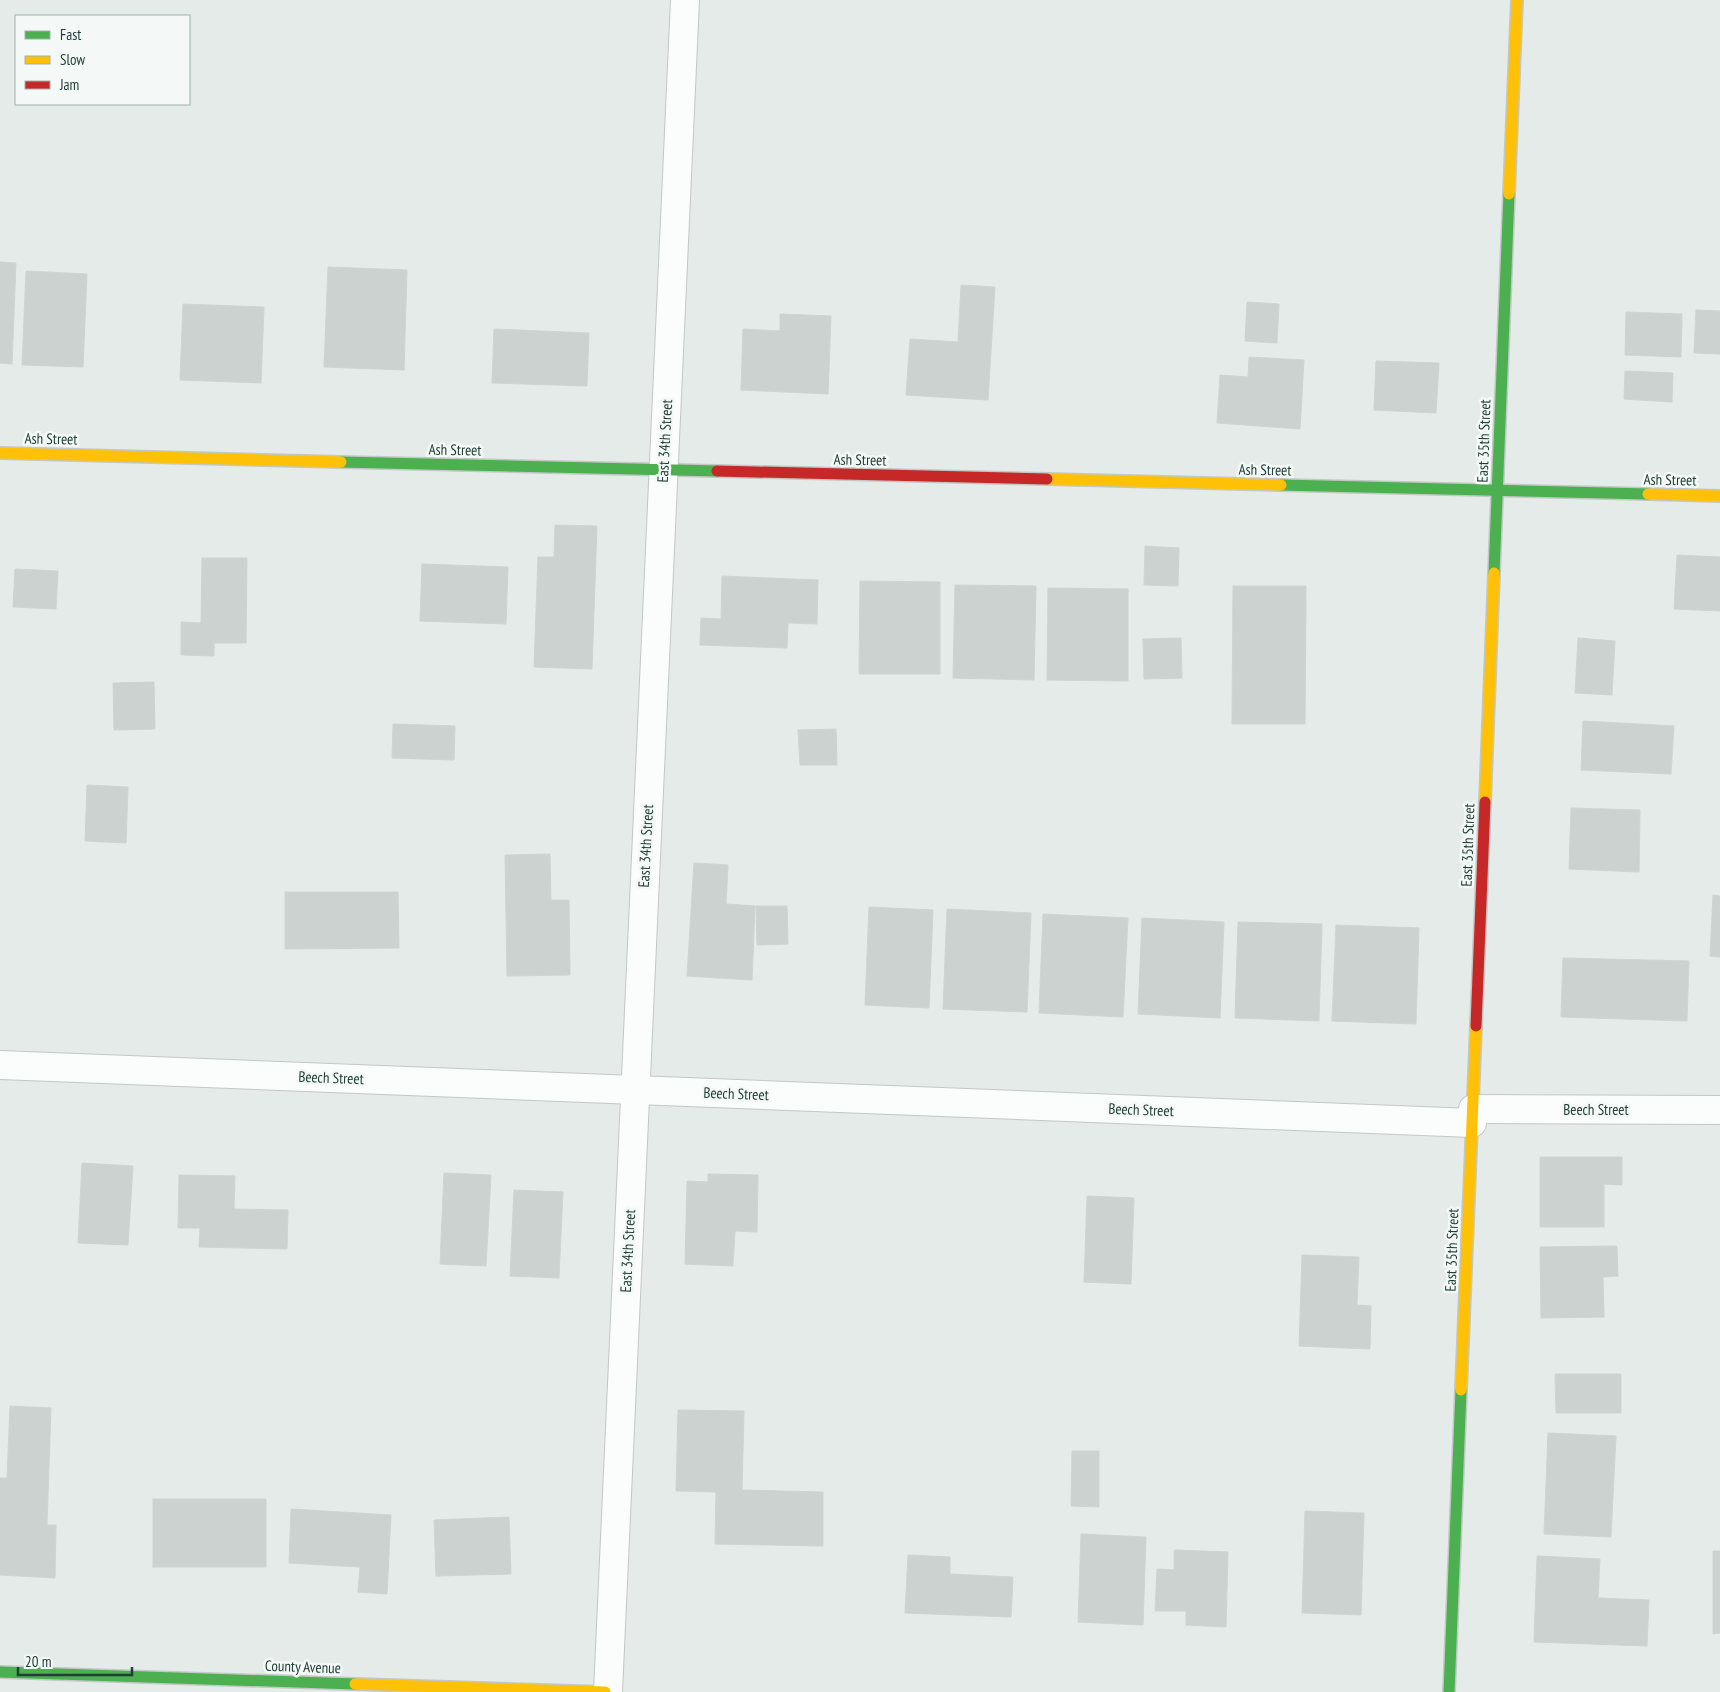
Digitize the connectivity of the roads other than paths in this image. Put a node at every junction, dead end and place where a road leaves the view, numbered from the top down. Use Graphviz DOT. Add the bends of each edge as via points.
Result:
graph roads {
  1 [pos="685,0"];
  2 [pos="1517,0"];
  3 [pos="0,453"];
  4 [pos="663,470"];
  5 [pos="1497,490"];
  6 [pos="1720,496"];
  7 [pos="0,1065"];
  8 [pos="635,1090"];
  9 [pos="1720,1110"];
  10 [pos="1473,1116"];
  11 [pos="0,1672"];
  12 [pos="606,1692"];
  13 [pos="1450,1692"];
  1 -- 4 [label="street, East 34th Street"];
  2 -- 5 [label="street, East 35th Street"];
  3 -- 4 [label="street, Ash Street"];
  4 -- 5 [label="street, Ash Street"];
  4 -- 8 [label="street, East 34th Street"];
  5 -- 6 [label="street, Ash Street"];
  5 -- 10 [label="street, East 35th Street"];
  7 -- 8 [label="street, Beech Street"];
  8 -- 10 [label="street, Beech Street"];
  8 -- 12 [label="street, East 34th Street"];
  9 -- 10 [label="street, Beech Street"];
  10 -- 13 [label="street, East 35th Street"];
  11 -- 12 [label="street, County Avenue"];
}
